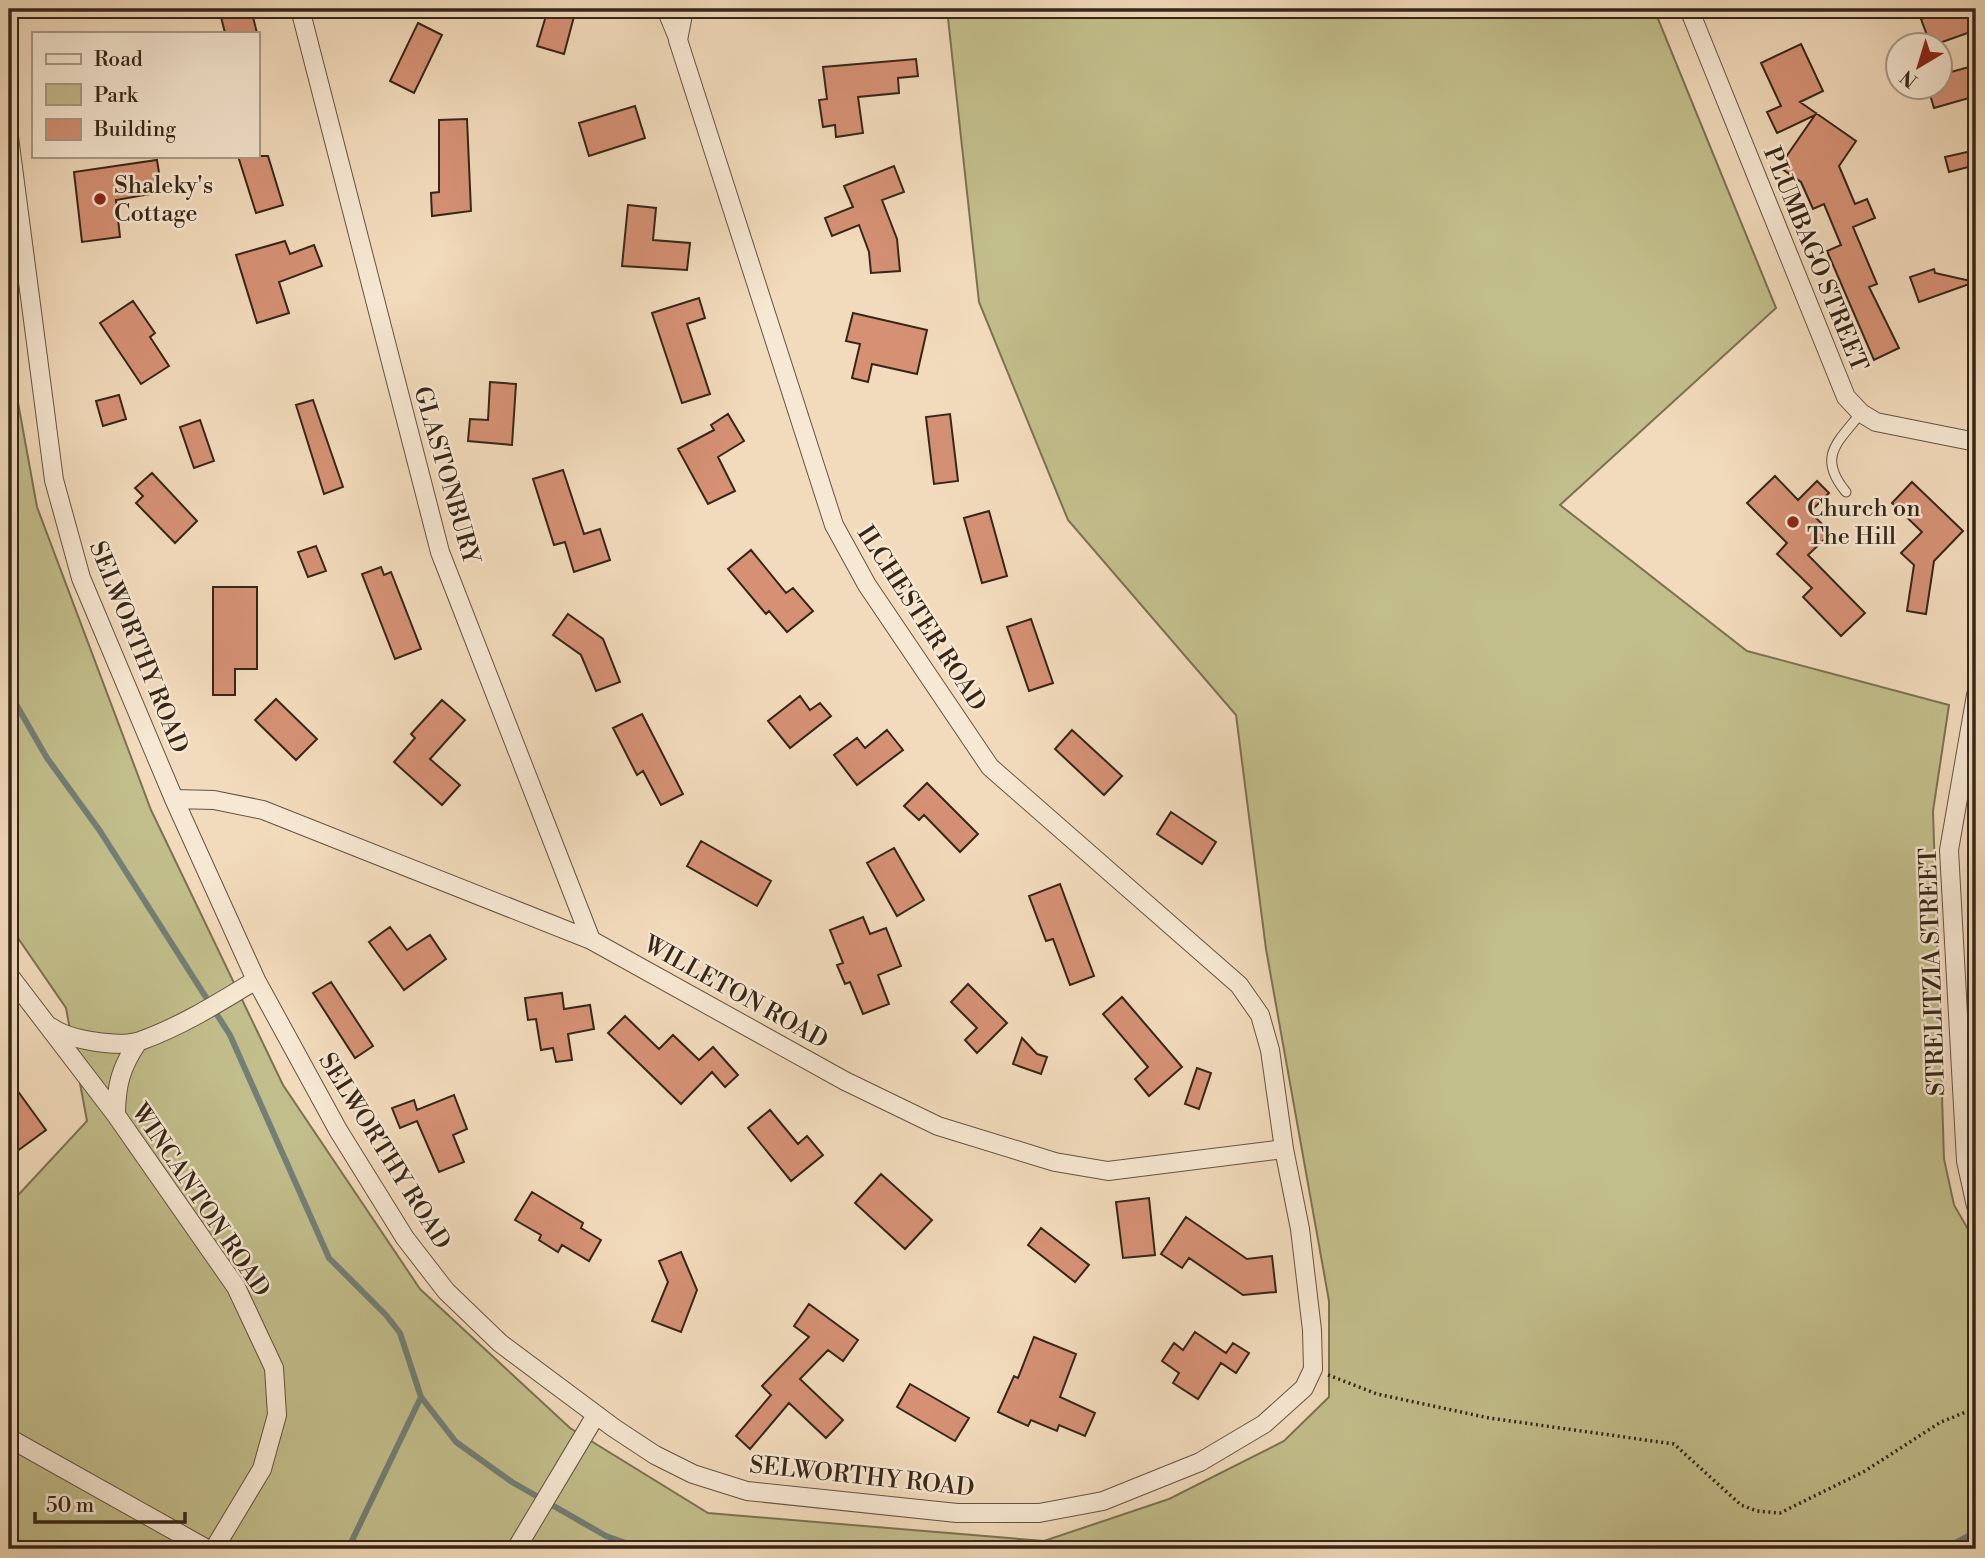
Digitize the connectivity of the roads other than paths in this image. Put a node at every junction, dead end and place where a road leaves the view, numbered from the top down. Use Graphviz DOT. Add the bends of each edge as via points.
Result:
graph roads {
  1 [pos="299,9"];
  2 [pos="667,9"];
  3 [pos="684,9"];
  4 [pos="1689,9"];
  5 [pos="678,40"];
  6 [pos="9,137"];
  7 [pos="1861,413"];
  8 [pos="1976,442"];
  9 [pos="1846,492"];
  10 [pos="1976,695"];
  11 [pos="174,799"];
  12 [pos="591,940"];
  13 [pos="9,975"];
  14 [pos="257,980"];
  15 [pos="41,1020"];
  16 [pos="138,1042"];
  17 [pos="116,1115"];
  18 [pos="1284,1149"];
  19 [pos="1976,1206"];
  20 [pos="596,1415"];
  21 [pos="9,1438"];
  22 [pos="207,1549"];
  23 [pos="214,1549"];
  24 [pos="516,1549"];
  1 -- 12 [label="street, GLASTONBURY" via="440,552"];
  2 -- 5 [label="street"];
  3 -- 5 [label="street, ILCHESTER ROAD"];
  4 -- 7 [label="street, PLUMBAGO STREET" via="1838,380"];
  5 -- 18 [label="street, ILCHESTER ROAD" via="834,525 867,585 990,767 1239,985 1260,1015 1270,1050"];
  6 -- 11 [label="street, SELWORTHY ROAD" via="54,480 81,578"];
  7 -- 8 [label="street" via="1892,426"];
  7 -- 9 [label="lane" via="1832,452 1833,476"];
  10 -- 19 [label="street, STRELITZIA STREET" via="1948,850 1966,1161"];
  11 -- 12 [label="street, WILLETON ROAD" via="238,803 264,810"];
  11 -- 14 [label="street, SELWORTHY ROAD"];
  12 -- 18 [label="street, WILLETON ROAD" via="845,1081 937,1126 1055,1163 1108,1171"];
  13 -- 15 [label="street, WINCANTON ROAD"];
  14 -- 16 [label="street"];
  14 -- 20 [label="street, SELWORTHY ROAD" via="338,1130 405,1238 446,1291 500,1343"];
  15 -- 16 [label="street" via="63,1036"];
  15 -- 17 [label="street, WINCANTON ROAD"];
  16 -- 17 [label="street" via="122,1065"];
  17 -- 23 [label="street, WINCANTON ROAD" via="236,1287 274,1368 276,1415 261,1469"];
  18 -- 20 [label="street, SELWORTHY ROAD" via="1300,1229 1312,1330 1313,1369 1304,1388 1264,1424 1200,1462 1103,1501 1039,1513 957,1513 747,1491 665,1460"];
  20 -- 24 [label="street"];
  21 -- 22 [label="street"];
}
